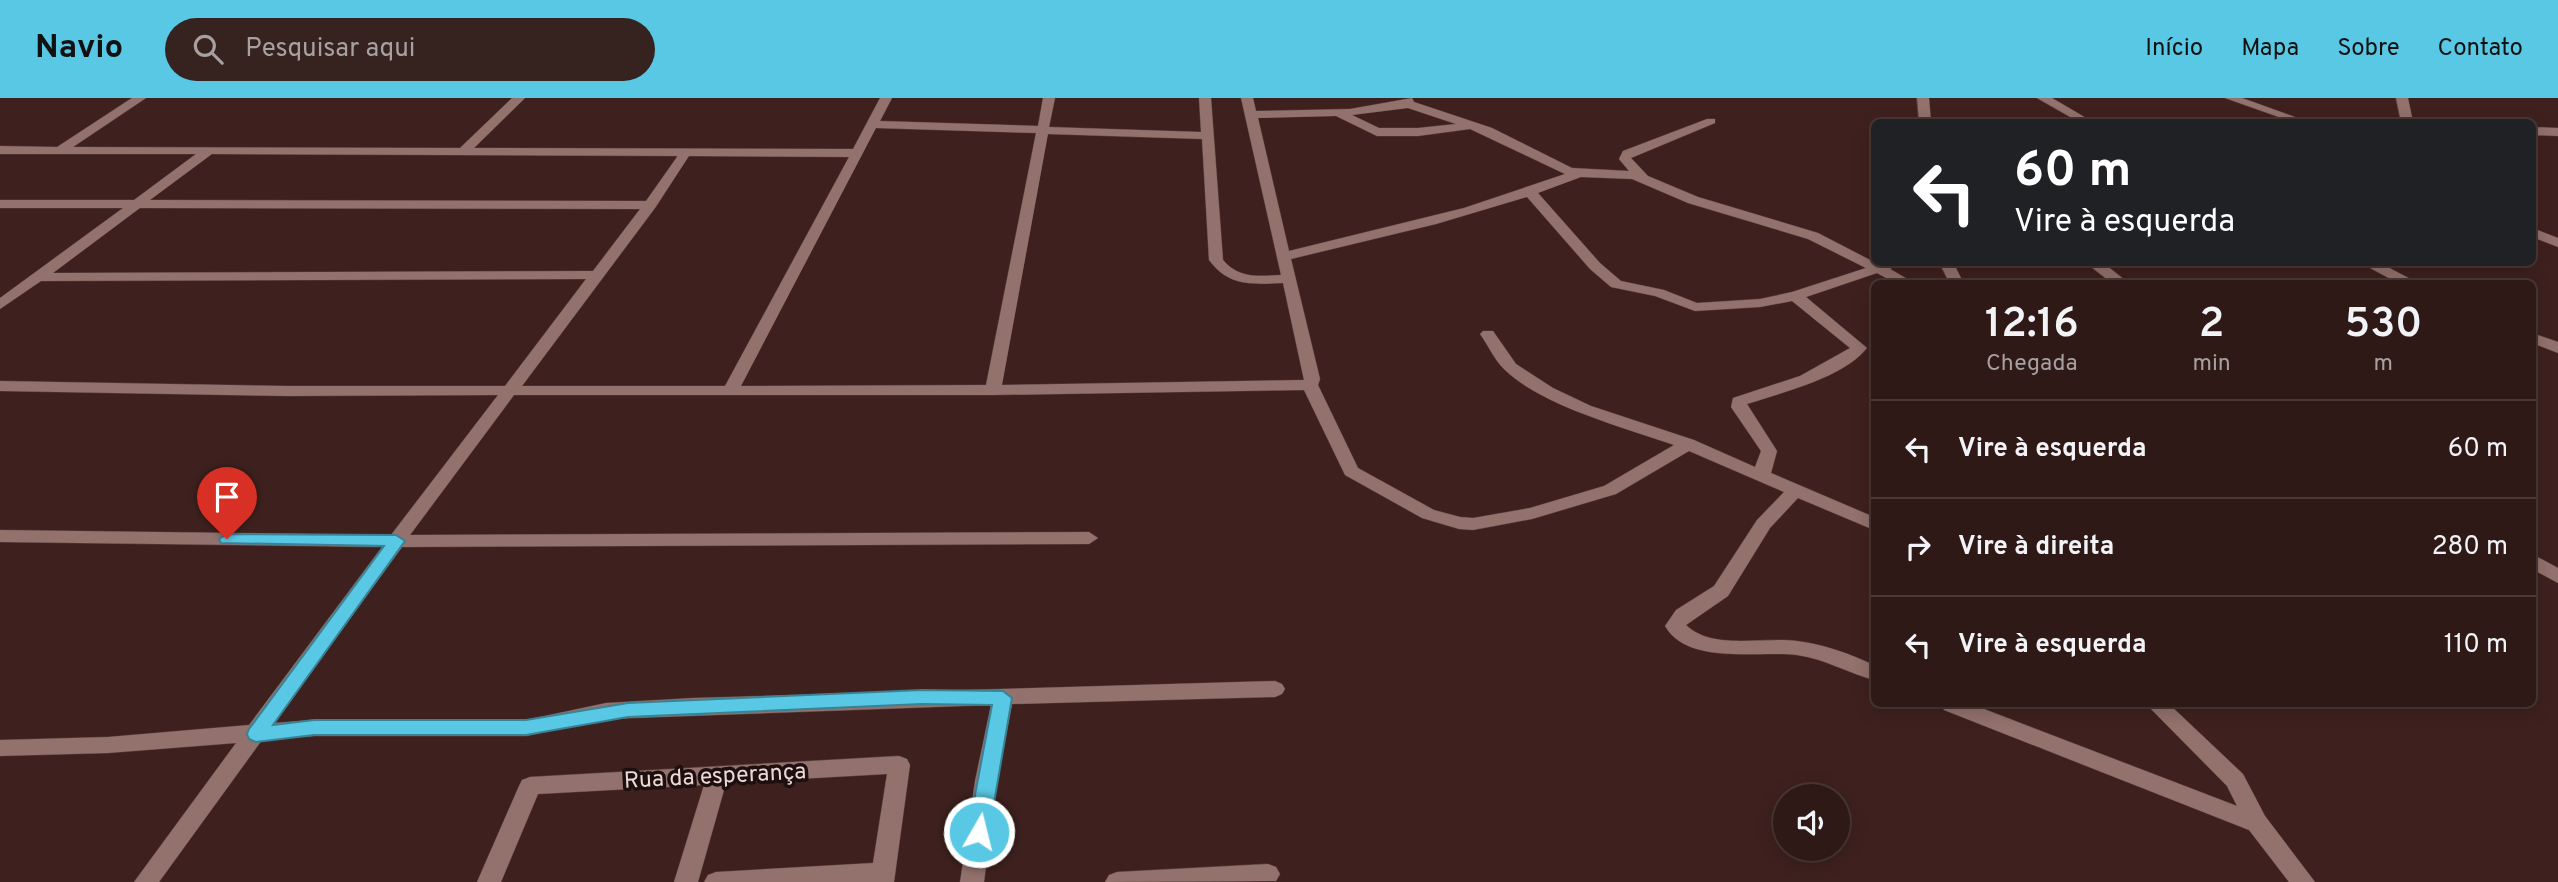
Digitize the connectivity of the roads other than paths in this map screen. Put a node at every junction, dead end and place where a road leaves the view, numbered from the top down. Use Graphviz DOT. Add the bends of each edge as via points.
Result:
graph roads {
  1 [pos="140,98"];
  2 [pos="519,98"];
  3 [pos="886,98"];
  4 [pos="1049,98"];
  5 [pos="1205,98"];
  6 [pos="1247,98"];
  7 [pos="1923,98"];
  8 [pos="2043,98"];
  9 [pos="2231,98"];
  10 [pos="2402,98"];
  11 [pos="1407,101"];
  12 [pos="1339,113"];
  13 [pos="1251,116"];
  14 [pos="1925,119"];
  15 [pos="2082,119"];
  16 [pos="2294,119"];
  17 [pos="2406,119"];
  18 [pos="1711,121"];
  19 [pos="873,124"];
  20 [pos="1469,125"];
  21 [pos="1043,131"];
  22 [pos="2536,131"];
  23 [pos="2558,132"];
  24 [pos="1207,136"];
  25 [pos="0,150"];
  26 [pos="60,150"];
  27 [pos="210,150"];
  28 [pos="465,150"];
  29 [pos="682,151"];
  30 [pos="855,153"];
  31 [pos="1577,174"];
  32 [pos="1645,179"];
  33 [pos="1530,192"];
  34 [pos="0,204"];
  35 [pos="140,204"];
  36 [pos="650,205"];
  37 [pos="2536,234"];
  38 [pos="2558,243"];
  39 [pos="1282,257"];
  40 [pos="1871,264"];
  41 [pos="1876,266"];
  42 [pos="1886,266"];
  43 [pos="2098,266"];
  44 [pos="1880,268"];
  45 [pos="597,275"];
  46 [pos="39,277"];
  47 [pos="1287,279"];
  48 [pos="1902,280"];
  49 [pos="2117,280"];
  50 [pos="1795,296"];
  51 [pos="0,305"];
  52 [pos="1488,334"];
  53 [pos="2536,339"];
  54 [pos="1859,348"];
  55 [pos="2558,348"];
  56 [pos="1871,356"];
  57 [pos="1310,385"];
  58 [pos="0,386"];
  59 [pos="732,388"];
  60 [pos="993,390"];
  61 [pos="509,391"];
  62 [pos="1688,443"];
  63 [pos="1760,476"];
  64 [pos="1794,490"];
  65 [pos="1871,523"];
  66 [pos="0,536"];
  67 [pos="1089,538"];
  68 [pos="396,541"];
  69 [pos="2536,563"];
  70 [pos="2558,577"];
  71 [pos="1871,672"];
  72 [pos="1276,689"];
  73 [pos="1003,698"];
  74 [pos="1959,707"];
  75 [pos="2159,707"];
  76 [pos="256,734"];
  77 [pos="0,748"];
  78 [pos="718,775"];
  79 [pos="2257,823"];
  80 [pos="1268,874"];
  81 [pos="883,877"];
  82 [pos="146,882"];
  83 [pos="489,882"];
  84 [pos="686,882"];
  85 [pos="716,882"];
  86 [pos="972,882"];
  87 [pos="1117,882"];
  88 [pos="2303,882"];
  1 -- 26 [label="street"];
  2 -- 28 [label="street"];
  3 -- 19 [label="street"];
  4 -- 21 [label="street"];
  5 -- 24 [label="street"];
  6 -- 13 [label="street"];
  7 -- 14 [label="street"];
  8 -- 15 [label="street"];
  9 -- 16 [label="street"];
  10 -- 17 [label="street"];
  11 -- 12 [label="street"];
  11 -- 20 [label="street"];
  12 -- 13 [label="street"];
  12 -- 20 [label="street" via="1377,132"];
  13 -- 39 [label="street"];
  18 -- 32 [label="street" via="1627,153 1625,159"];
  19 -- 21 [label="street"];
  19 -- 30 [label="street"];
  20 -- 31 [label="street"];
  21 -- 24 [label="street"];
  21 -- 60 [label="street"];
  22 -- 23 [label="street"];
  24 -- 47 [label="street" via="1216,260 1236,279"];
  25 -- 26 [label="street"];
  26 -- 27 [label="street"];
  27 -- 28 [label="street"];
  27 -- 35 [label="street"];
  28 -- 29 [label="street"];
  29 -- 30 [label="street"];
  29 -- 36 [label="street" via="683,157"];
  30 -- 59 [label="street"];
  31 -- 32 [label="street" via="1617,172"];
  31 -- 33 [label="street"];
  32 -- 40 [label="street" via="1693,200 1813,236"];
  33 -- 39 [label="street"];
  33 -- 50 [label="street" via="1616,285 1659,293 1695,307"];
  34 -- 35 [label="street"];
  35 -- 36 [label="street"];
  35 -- 46 [label="street"];
  36 -- 45 [label="street"];
  37 -- 38 [label="street"];
  39 -- 47 [label="street"];
  41 -- 44 [label="street"];
  42 -- 44 [label="street"];
  43 -- 49 [label="street"];
  44 -- 48 [label="street"];
  44 -- 50 [label="street"];
  45 -- 46 [label="street"];
  45 -- 61 [label="street"];
  46 -- 51 [label="street"];
  47 -- 57 [label="street"];
  50 -- 54 [label="street"];
  52 -- 62 [label="street" via="1510,367 1547,391 1585,409"];
  53 -- 55 [label="street"];
  54 -- 56 [label="street"];
  54 -- 63 [label="street" via="1806,379 1739,401 1769,450"];
  57 -- 60 [label="street"];
  57 -- 62 [label="street" via="1351,471 1428,514 1459,523 1532,513 1610,490"];
  58 -- 61 [label="street"];
  59 -- 60 [label="street"];
  59 -- 61 [label="street"];
  61 -- 68 [label="street"];
  62 -- 63 [label="street"];
  63 -- 64 [label="street"];
  64 -- 65 [label="street"];
  64 -- 71 [label="street" via="1763,524 1721,592 1683,615 1675,626 1694,641 1797,648"];
  66 -- 68 [label="street"];
  67 -- 68 [label="street"];
  68 -- 76 [label="street"];
  69 -- 70 [label="street"];
  72 -- 73 [label="street"];
  73 -- 76 [label="street" via="922,697 619,711 526,728 314,728"];
  73 -- 86 [label="street"];
  74 -- 79 [label="street"];
  75 -- 79 [label="street" via="2235,780"];
  76 -- 77 [label="street"];
  76 -- 82 [label="street"];
  78 -- 81 [label="street, Rua da esperança" via="900,765"];
  78 -- 83 [label="street, Rua da esperança" via="530,786"];
  78 -- 84 [label="street"];
  79 -- 88 [label="street"];
  80 -- 87 [label="street"];
  81 -- 85 [label="street"];
}
